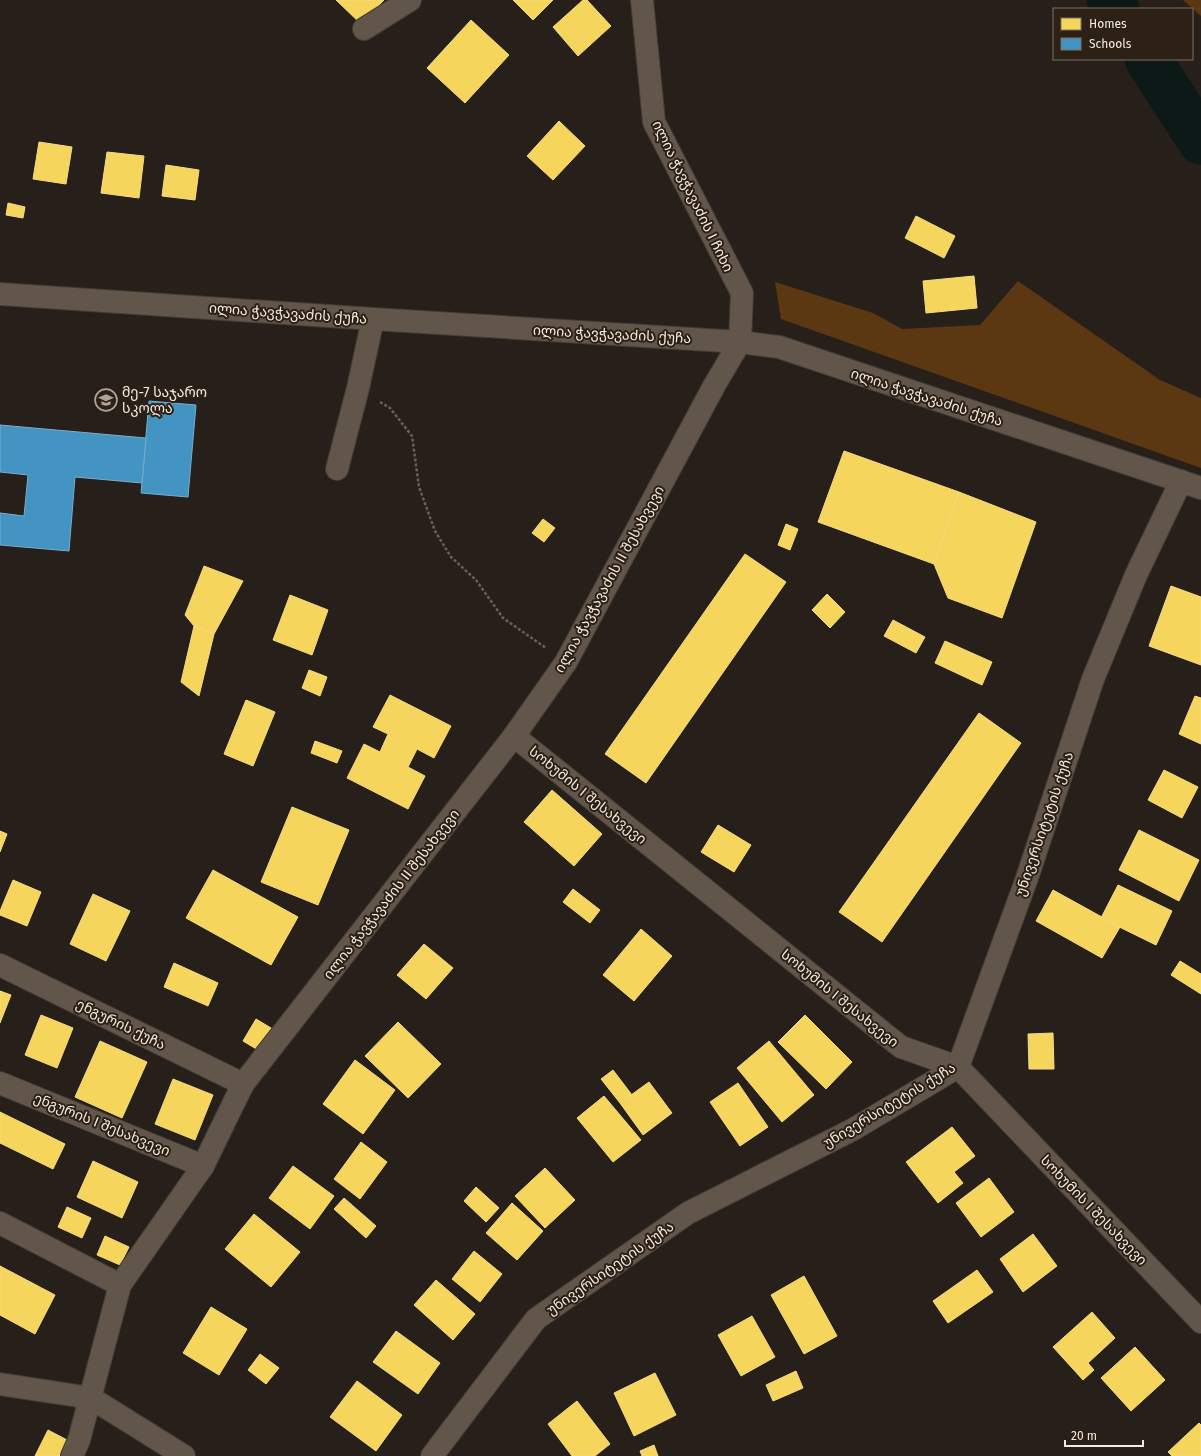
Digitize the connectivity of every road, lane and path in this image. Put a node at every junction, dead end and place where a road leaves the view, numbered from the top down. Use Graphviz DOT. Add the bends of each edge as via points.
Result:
graph roads {
  1 [pos="410,0"];
  2 [pos="642,0"];
  3 [pos="364,29"];
  4 [pos="0,294"];
  5 [pos="373,319"];
  6 [pos="740,342"];
  7 [pos="358,388"];
  8 [pos="337,469"];
  9 [pos="1181,481"];
  10 [pos="1201,488"];
  11 [pos="566,662"];
  12 [pos="514,736"];
  13 [pos="0,965"];
  14 [pos="958,1067"];
  15 [pos="0,1083"];
  16 [pos="243,1084"];
  17 [pos="203,1166"];
  18 [pos="0,1223"];
  19 [pos="120,1285"];
  20 [pos="1201,1322"];
  21 [pos="0,1384"];
  22 [pos="91,1398"];
  23 [pos="72,1456"];
  24 [pos="184,1456"];
  25 [pos="432,1456"];
  1 -- 3 [label="street"];
  2 -- 6 [label="street, ილია ჭავჭავაძის I ჩიხი" via="654,122 742,293"];
  4 -- 5 [label="street, ილია ჭავჭავაძის ქუჩა"];
  5 -- 6 [label="street, ილია ჭავჭავაძის ქუჩა"];
  5 -- 7 [label="street"];
  6 -- 9 [label="street, ილია ჭავჭავაძის ქუჩა" via="779,347"];
  6 -- 11 [label="street, ილია ჭავჭავაძის II შესახვევი"];
  7 -- 8 [label="street"];
  7 -- 11 [label="path" via="390,408 412,436 419,487 436,531 451,557 476,580 503,618"];
  9 -- 10 [label="street, ილია ჭავჭავაძის ქუჩა"];
  9 -- 14 [label="street, უნივერსიტეტის ქუჩა" via="1136,575 1093,679 1027,878"];
  11 -- 12 [label="street, ილია ჭავჭავაძის II შესახვევი"];
  12 -- 14 [label="street, სოხუმის I შესახვევი" via="901,1047"];
  12 -- 16 [label="street, ილია ჭავჭავაძის II შესახვევი"];
  13 -- 16 [label="street, ენგურის ქუჩა"];
  14 -- 20 [label="street, სოხუმის I შესახვევი"];
  14 -- 25 [label="street, უნივერსიტეტის ქუჩა" via="852,1130 688,1213 536,1319"];
  15 -- 17 [label="street, ენგურის I შესახვევი"];
  16 -- 17 [label="street, ილია ჭავჭავაძის II შესახვევი"];
  17 -- 19 [label="street, ილია ჭავჭავაძის II შესახვევი"];
  18 -- 19 [label="street"];
  19 -- 22 [label="street, ილია ჭავჭავაძის II შესახვევი"];
  21 -- 22 [label="street"];
  22 -- 23 [label="street, ილია ჭავჭავაძის II შესახვევი"];
  22 -- 24 [label="street"];
}
